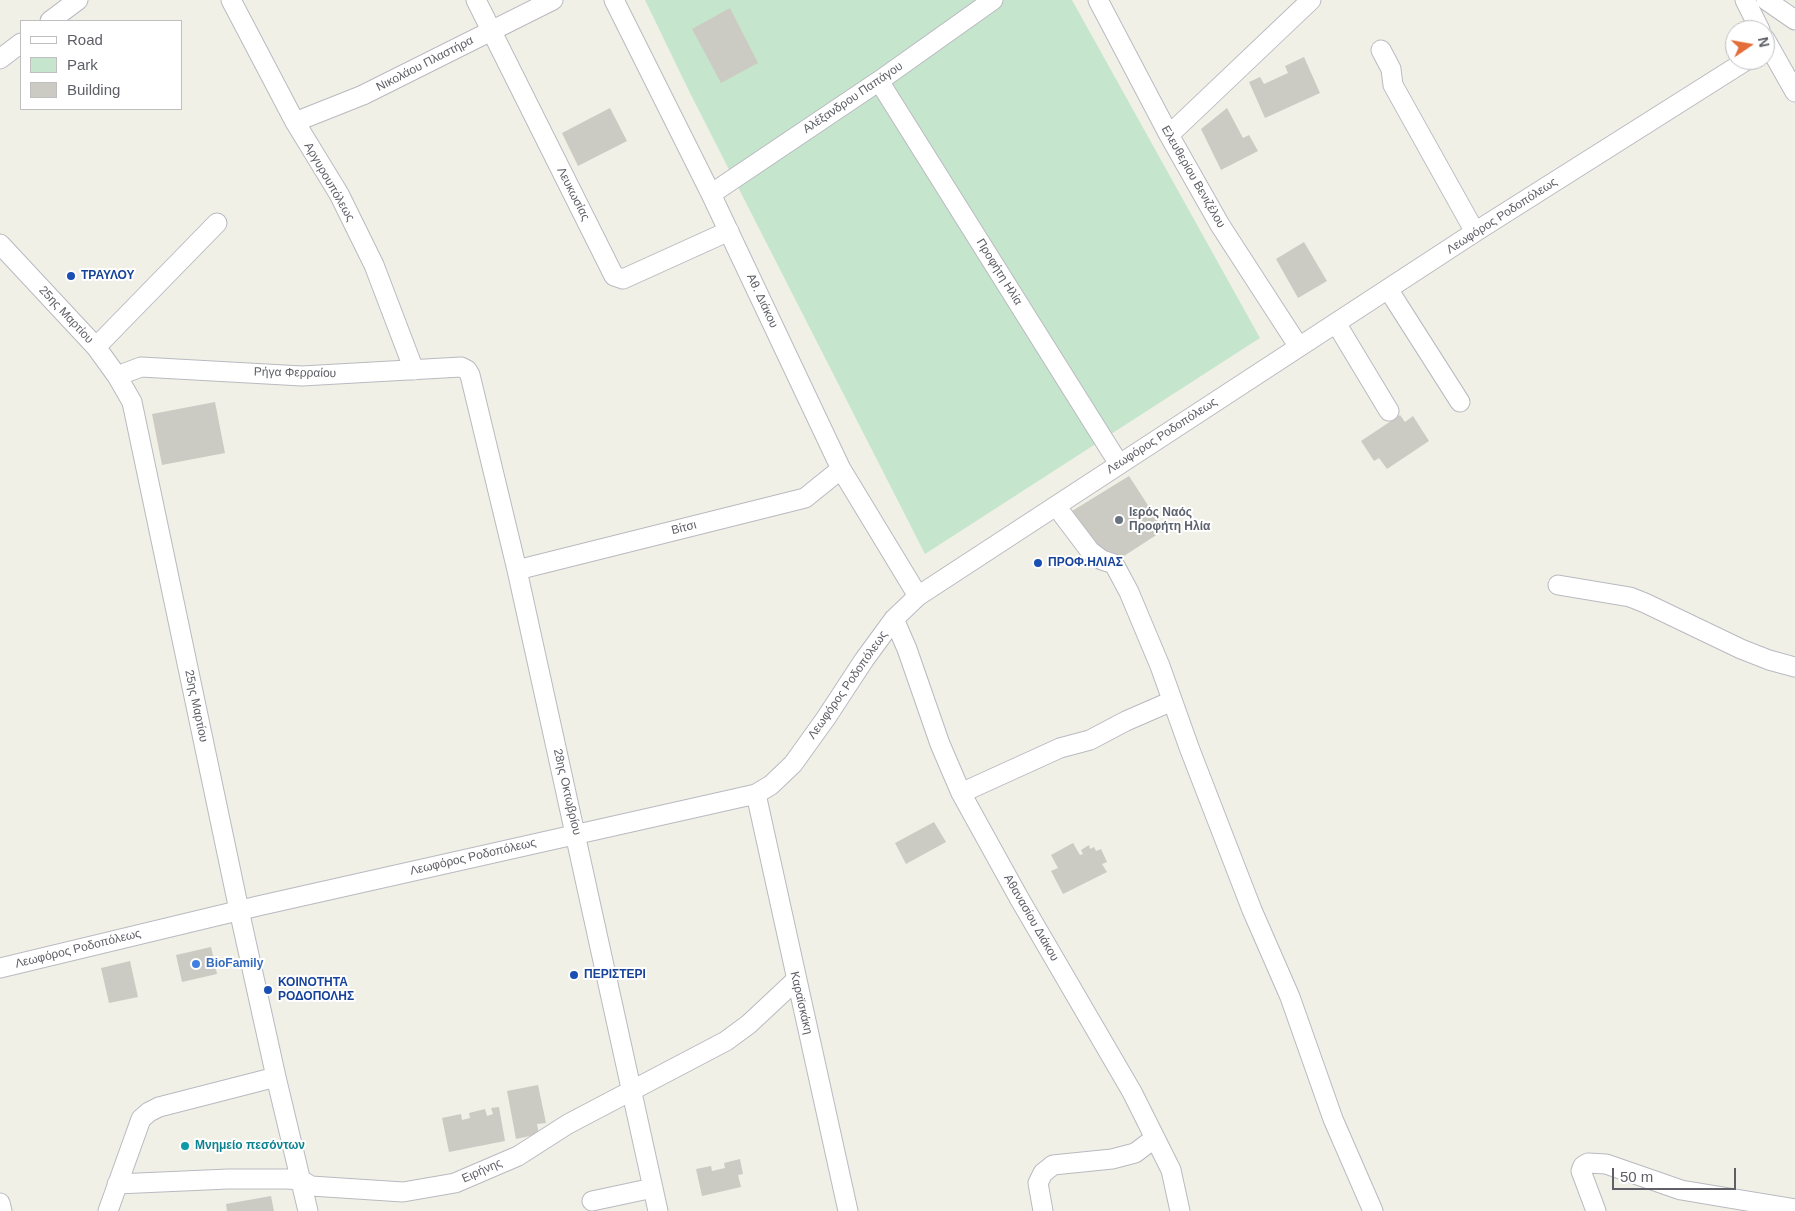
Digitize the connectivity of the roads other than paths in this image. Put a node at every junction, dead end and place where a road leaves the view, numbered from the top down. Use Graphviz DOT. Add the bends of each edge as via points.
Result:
graph roads {
  1 [pos="78,0"];
  2 [pos="231,0"];
  3 [pos="476,0"];
  4 [pos="553,0"];
  5 [pos="614,0"];
  6 [pos="993,0"];
  7 [pos="1098,0"];
  8 [pos="1310,0"];
  9 [pos="1745,0"];
  10 [pos="1766,0"];
  11 [pos="51,20"];
  12 [pos="1755,20"];
  13 [pos="1795,20"];
  14 [pos="490,31"];
  15 [pos="20,44"];
  16 [pos="1381,50"];
  17 [pos="0,59"];
  18 [pos="1775,60"];
  19 [pos="1731,70"];
  20 [pos="878,81"];
  21 [pos="1795,92"];
  22 [pos="294,122"];
  23 [pos="1169,135"];
  24 [pos="712,194"];
  25 [pos="216,223"];
  26 [pos="728,231"];
  27 [pos="1475,232"];
  28 [pos="0,244"];
  29 [pos="1388,289"];
  30 [pos="1336,323"];
  31 [pos="96,347"];
  32 [pos="1299,347"];
  33 [pos="414,370"];
  34 [pos="470,375"];
  35 [pos="117,376"];
  36 [pos="1460,402"];
  37 [pos="1389,411"];
  38 [pos="1119,464"];
  39 [pos="841,469"];
  40 [pos="1056,506"];
  41 [pos="518,570"];
  42 [pos="1558,585"];
  43 [pos="918,596"];
  44 [pos="894,619"];
  45 [pos="1795,667"];
  46 [pos="1172,701"];
  47 [pos="962,793"];
  48 [pos="756,794"];
  49 [pos="576,834"];
  50 [pos="239,910"];
  51 [pos="0,968"];
  52 [pos="796,980"];
  53 [pos="276,1077"];
  54 [pos="630,1090"];
  55 [pos="1155,1138"];
  56 [pos="301,1180"];
  57 [pos="117,1184"];
  58 [pos="652,1188"];
  59 [pos="592,1201"];
  60 [pos="0,1203"];
  61 [pos="1795,1209"];
  62 [pos="2,1211"];
  63 [pos="108,1211"];
  64 [pos="308,1211"];
  65 [pos="658,1211"];
  66 [pos="848,1211"];
  67 [pos="1043,1211"];
  68 [pos="1180,1211"];
  69 [pos="1373,1211"];
  70 [pos="1596,1211"];
  1 -- 11 [label="street"];
  2 -- 22 [label="street, Αργυρουπόλεως"];
  3 -- 14 [label="street, Λευκωσίας"];
  4 -- 14 [label="street, Νικολάου Πλαστήρα"];
  5 -- 24 [label="street, Αθ. Διάκου"];
  6 -- 20 [label="street, Αλέξανδρου Παπάγου"];
  7 -- 23 [label="street, Ελευθερίου Βενιζέλου"];
  8 -- 23 [label="street"];
  9 -- 12 [label="street"];
  10 -- 13 [label="street"];
  14 -- 22 [label="street, Νικολάου Πλαστήρα" via="362,95"];
  14 -- 26 [label="street, Λευκωσίας" via="614,276 623,279"];
  15 -- 17 [label="street"];
  16 -- 27 [label="street" via="1391,69 1392,85"];
  18 -- 21 [label="street"];
  19 -- 27 [label="street, Λεωφόρος Ροδοπόλεως"];
  20 -- 24 [label="street, Αλέξανδρου Παπάγου"];
  20 -- 38 [label="street, Προφήτη Ηλία"];
  22 -- 33 [label="street, Αργυρουπόλεως" via="338,194 374,265"];
  23 -- 32 [label="street, Ελευθερίου Βενιζέλου" via="1220,225"];
  24 -- 26 [label="street, Αθ. Διάκου"];
  25 -- 31 [label="street"];
  26 -- 39 [label="street, Αθ. Διάκου"];
  27 -- 29 [label="street, Λεωφόρος Ροδοπόλεως"];
  28 -- 31 [label="street, 25ης Μαρτίου"];
  29 -- 30 [label="street, Λεωφόρος Ροδοπόλεως"];
  29 -- 36 [label="street"];
  30 -- 32 [label="street, Λεωφόρος Ροδοπόλεως"];
  30 -- 37 [label="street"];
  31 -- 35 [label="street, 25ης Μαρτίου"];
  32 -- 38 [label="street, Λεωφόρος Ροδοπόλεως"];
  33 -- 34 [label="street, Ρήγα Φερραίου" via="461,367"];
  33 -- 35 [label="street, Ρήγα Φερραίου" via="302,376 141,367"];
  34 -- 41 [label="street, 28ης Οκτωβρίου"];
  35 -- 50 [label="street, 25ης Μαρτίου" via="132,402"];
  38 -- 40 [label="street, Λεωφόρος Ροδοπόλεως"];
  39 -- 41 [label="street, Βίτσι" via="805,498"];
  39 -- 43 [label="street, Αθ. Διάκου"];
  40 -- 43 [label="street, Λεωφόρος Ροδοπόλεως"];
  40 -- 46 [label="street" via="1090,551 1114,564 1144,628"];
  41 -- 49 [label="street, 28ης Οκτωβρίου"];
  42 -- 45 [label="street" via="1630,597 1741,649"];
  43 -- 44 [label="street, Λεωφόρος Ροδοπόλεως"];
  44 -- 47 [label="street, Αθανασίου Διάκου" via="940,744"];
  44 -- 48 [label="street, Λεωφόρος Ροδοπόλεως" via="793,764"];
  46 -- 47 [label="street" via="1090,740 1060,748"];
  46 -- 69 [label="street" via="1252,910 1290,997 1333,1119"];
  47 -- 55 [label="street, Αθανασίου Διάκου"];
  48 -- 49 [label="street, Λεωφόρος Ροδοπόλεως"];
  48 -- 52 [label="street, Καραϊσκάκη"];
  49 -- 50 [label="street, Λεωφόρος Ροδοπόλεως"];
  49 -- 54 [label="street, 28ης Οκτωβρίου"];
  50 -- 51 [label="street, Λεωφόρος Ροδοπόλεως"];
  50 -- 53 [label="street, 25ης Μαρτίου"];
  52 -- 54 [label="street, Ειρήνης" via="726,1041"];
  52 -- 66 [label="street, Καραϊσκάκη"];
  53 -- 56 [label="street, 25ης Μαρτίου"];
  53 -- 57 [label="street" via="149,1112 141,1119"];
  54 -- 56 [label="street, Ειρήνης" via="518,1156 454,1183 403,1192 311,1186"];
  54 -- 58 [label="street, 28ης Οκτωβρίου"];
  55 -- 67 [label="street" via="1135,1152 1053,1165 1043,1173 1038,1183"];
  55 -- 68 [label="street, Αθανασίου Διάκου" via="1171,1170"];
  56 -- 57 [label="street, Ειρήνης" via="228,1179"];
  56 -- 64 [label="street, 25ης Μαρτίου"];
  57 -- 63 [label="street"];
  58 -- 59 [label="street"];
  58 -- 65 [label="street, 28ης Οκτωβρίου"];
  60 -- 62 [label="street"];
  61 -- 70 [label="street" via="1682,1190 1606,1164 1588,1163 1581,1171"];
}
